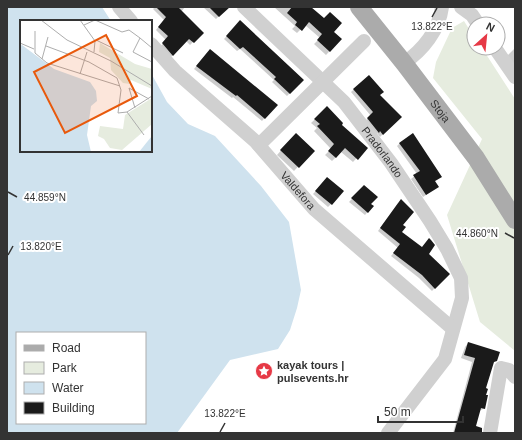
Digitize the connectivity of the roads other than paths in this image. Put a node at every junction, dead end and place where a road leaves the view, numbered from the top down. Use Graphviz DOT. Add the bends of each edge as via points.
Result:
graph roads {
  1 [pos="119,7"];
  2 [pos="244,7"];
  3 [pos="359,7"];
  4 [pos="442,7"];
  5 [pos="461,7"];
  6 [pos="473,16"];
  7 [pos="130,20"];
  8 [pos="364,41"];
  9 [pos="152,45"];
  10 [pos="501,56"];
  11 [pos="404,63"];
  12 [pos="515,77"];
  13 [pos="322,82"];
  14 [pos="259,145"];
  15 [pos="515,220"];
  16 [pos="453,329"];
  17 [pos="515,377"];
  18 [pos="388,433"];
  19 [pos="490,433"];
  1 -- 7 [label="street"];
  2 -- 13 [label="street, Pradorlando"];
  3 -- 11 [label="main road, Stoja"];
  4 -- 11 [label="street" via="441,19 432,35 415,55"];
  5 -- 6 [label="street"];
  8 -- 13 [label="street"];
  9 -- 14 [label="street, Valdefora" via="175,71"];
  10 -- 12 [label="street"];
  11 -- 15 [label="main road, Stoja" via="476,158"];
  13 -- 14 [label="street"];
  13 -- 16 [label="street, Pradorlando" via="344,102 391,163 447,249 461,278 462,298"];
  14 -- 16 [label="street, Valdefora" via="314,209"];
  16 -- 18 [label="street, Pradorlando" via="446,359"];
  17 -- 19 [label="street" via="509,370 501,368"];
}
